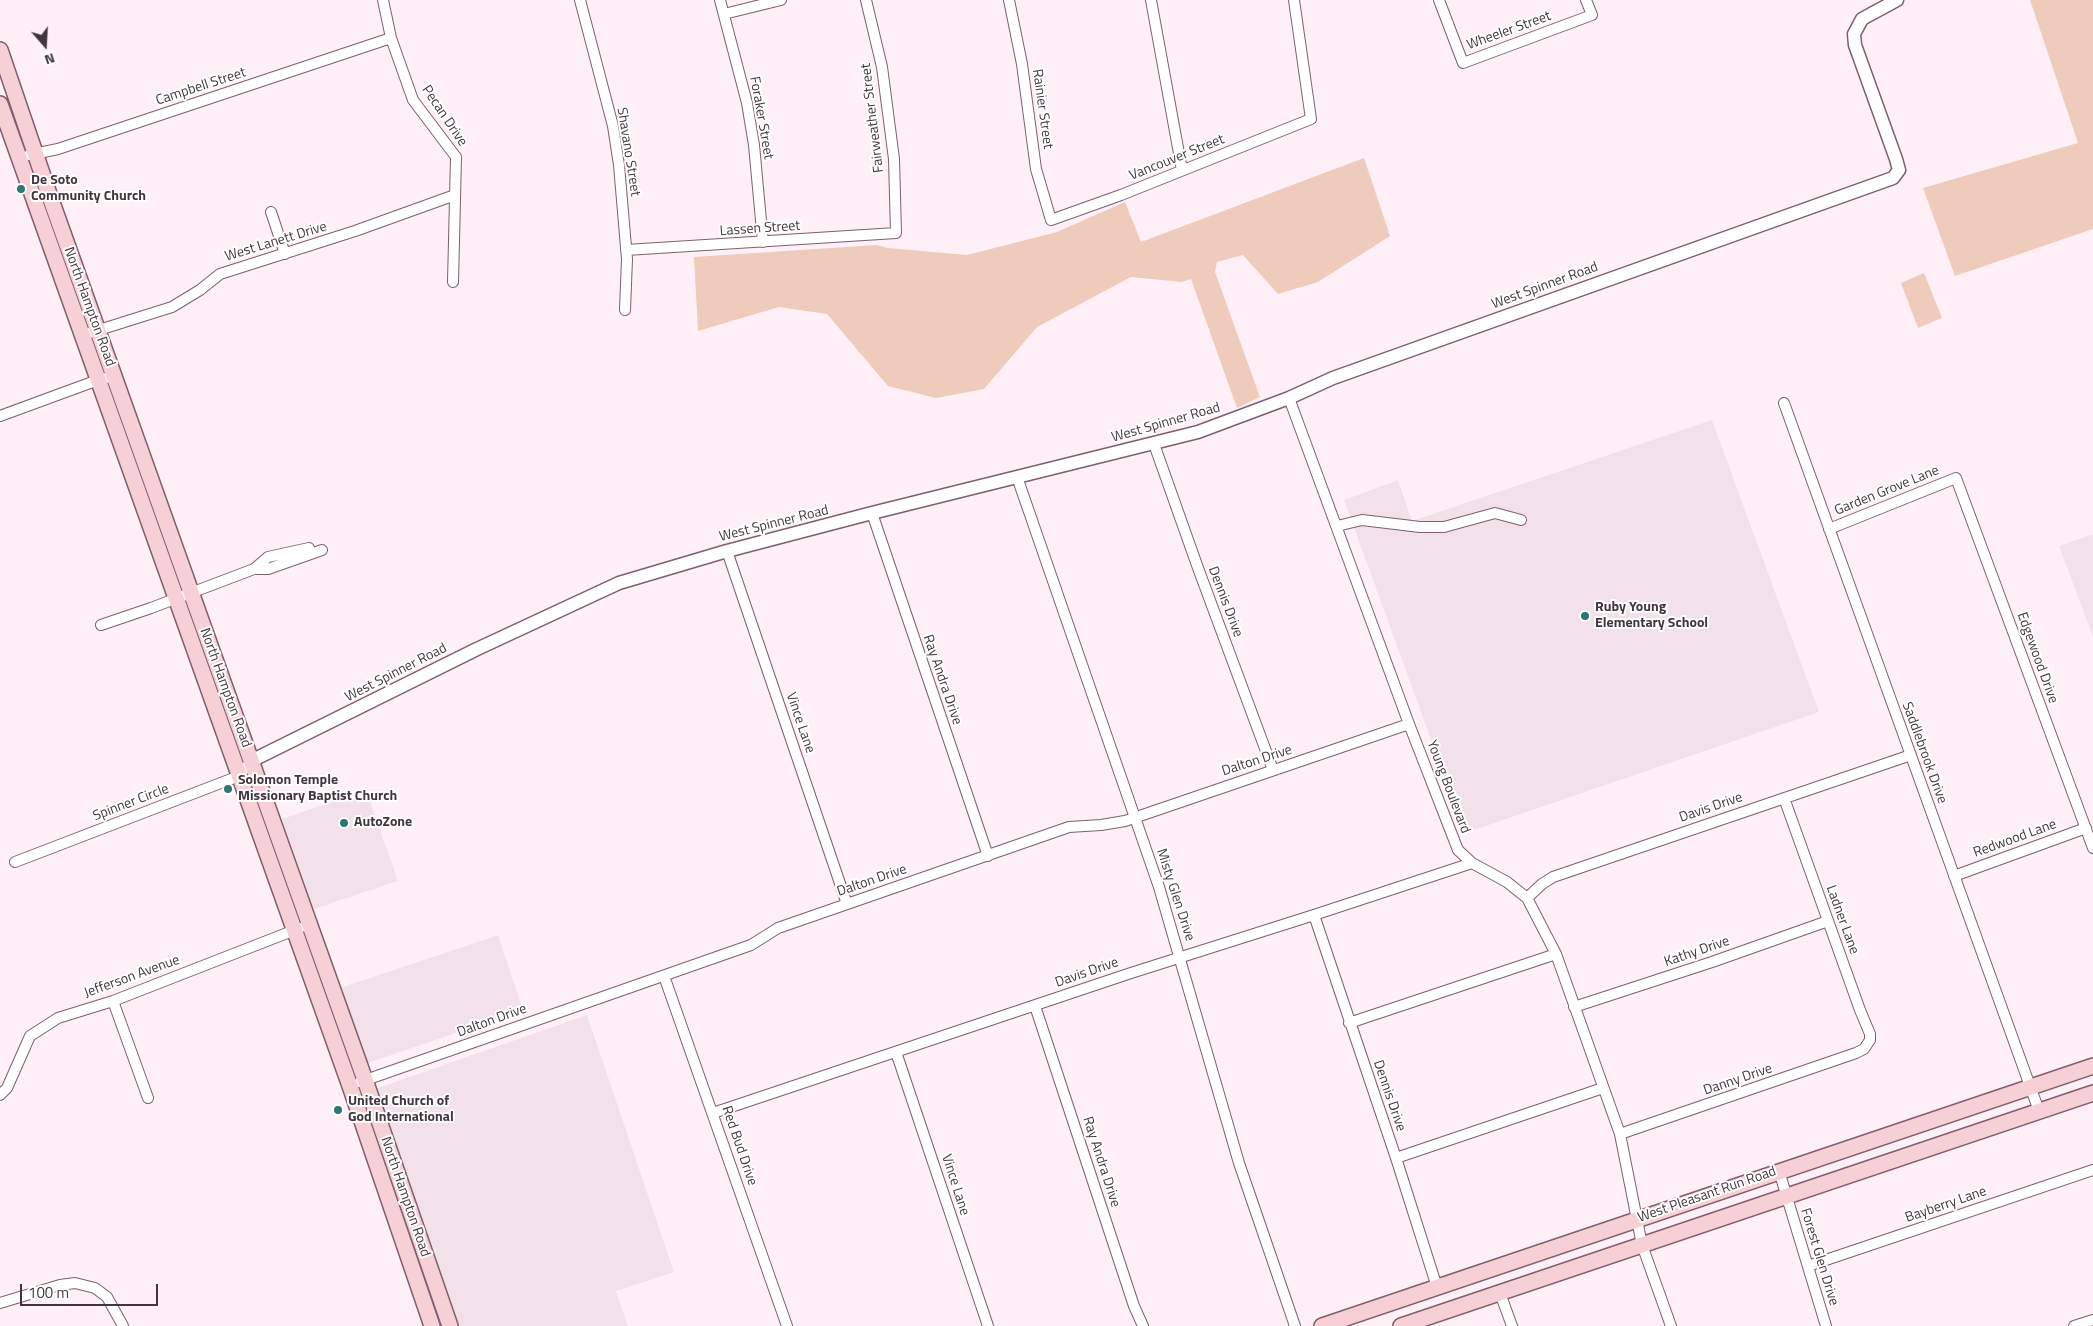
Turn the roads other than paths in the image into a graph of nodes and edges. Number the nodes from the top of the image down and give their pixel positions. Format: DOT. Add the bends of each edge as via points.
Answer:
graph roads {
  1 [pos="383,0"];
  2 [pos="580,0"];
  3 [pos="720,0"];
  4 [pos="781,0"];
  5 [pos="866,0"];
  6 [pos="1009,0"];
  7 [pos="1151,0"];
  8 [pos="1439,0"];
  9 [pos="1586,0"];
  10 [pos="1897,0"];
  11 [pos="1297,1"];
  12 [pos="724,14"];
  13 [pos="391,38"];
  14 [pos="0,50"];
  15 [pos="0,104"];
  16 [pos="35,154"];
  17 [pos="18,155"];
  18 [pos="1182,170"];
  19 [pos="454,195"];
  20 [pos="53,206"];
  21 [pos="38,211"];
  22 [pos="271,212"];
  23 [pos="1051,220"];
  24 [pos="896,233"];
  25 [pos="763,242"];
  26 [pos="626,250"];
  27 [pos="285,254"];
  28 [pos="453,282"];
  29 [pos="84,292"];
  30 [pos="69,297"];
  31 [pos="625,310"];
  32 [pos="98,331"];
  33 [pos="82,335"];
  34 [pos="114,376"];
  35 [pos="98,380"];
  36 [pos="1288,398"];
  37 [pos="1784,403"];
  38 [pos="0,416"];
  39 [pos="1154,444"];
  40 [pos="1017,477"];
  41 [pos="1956,478"];
  42 [pos="872,513"];
  43 [pos="1521,520"];
  44 [pos="1337,526"];
  45 [pos="1829,529"];
  46 [pos="321,547"];
  47 [pos="728,551"];
  48 [pos="192,594"];
  49 [pos="175,599"];
  50 [pos="201,620"];
  51 [pos="101,625"];
  52 [pos="186,626"];
  53 [pos="1409,724"];
  54 [pos="1911,755"];
  55 [pos="251,761"];
  56 [pos="1273,770"];
  57 [pos="239,776"];
  58 [pos="1784,798"];
  59 [pos="1134,817"];
  60 [pos="2086,828"];
  61 [pos="2093,848"];
  62 [pos="988,856"];
  63 [pos="15,862"];
  64 [pos="1472,862"];
  65 [pos="1954,876"];
  66 [pos="1527,898"];
  67 [pos="847,904"];
  68 [pos="1314,915"];
  69 [pos="1828,922"];
  70 [pos="309,924"];
  71 [pos="294,931"];
  72 [pos="1556,954"];
  73 [pos="1180,958"];
  74 [pos="664,976"];
  75 [pos="112,1001"];
  76 [pos="1035,1006"];
  77 [pos="1574,1007"];
  78 [pos="1349,1023"];
  79 [pos="1864,1049"];
  80 [pos="896,1052"];
  81 [pos="2093,1066"];
  82 [pos="365,1080"];
  83 [pos="350,1086"];
  84 [pos="2031,1086"];
  85 [pos="1603,1088"];
  86 [pos="2093,1093"];
  87 [pos="0,1095"];
  88 [pos="148,1098"];
  89 [pos="2039,1111"];
  90 [pos="713,1113"];
  91 [pos="1620,1134"];
  92 [pos="1396,1158"];
  93 [pos="2093,1170"];
  94 [pos="1779,1171"];
  95 [pos="1786,1196"];
  96 [pos="1637,1218"];
  97 [pos="1642,1245"];
  98 [pos="1808,1266"];
  99 [pos="1437,1287"];
  100 [pos="1500,1293"];
  101 [pos="0,1303"];
  102 [pos="2093,1320"];
  103 [pos="123,1326"];
  104 [pos="432,1326"];
  105 [pos="450,1326"];
  106 [pos="787,1326"];
  107 [pos="988,1326"];
  108 [pos="1143,1326"];
  109 [pos="1295,1326"];
  110 [pos="1323,1326"];
  111 [pos="1401,1326"];
  112 [pos="1512,1326"];
  113 [pos="1671,1326"];
  114 [pos="1826,1326"];
  115 [pos="2074,1326"];
  1 -- 13 [label="street, Pecan Drive"];
  2 -- 26 [label="street, Shavano Street" via="613,126"];
  3 -- 12 [label="street, Foraker Street"];
  4 -- 12 [label="street"];
  5 -- 24 [label="street, Fairweather Street" via="882,67 894,159"];
  6 -- 23 [label="street, Rainier Street" via="1022,64 1036,169"];
  7 -- 18 [label="street"];
  8 -- 9 [label="street, Wheeler Street" via="1463,63 1592,15"];
  10 -- 36 [label="street, West Spinner Road" via="1862,19 1854,34 1855,45 1896,159 1899,170 1894,178 1334,378"];
  11 -- 18 [label="street, Vancouver Street" via="1311,120"];
  12 -- 25 [label="street, Foraker Street" via="747,104"];
  13 -- 16 [label="street, Campbell Street"];
  13 -- 19 [label="street, Pecan Drive" via="413,100 456,158"];
  14 -- 16 [label="main road, North Hampton Road"];
  15 -- 17 [label="main road, North Hampton Road"];
  16 -- 17 [label="street, Campbell Street"];
  16 -- 20 [label="main road, North Hampton Road"];
  17 -- 21 [label="main road, North Hampton Road"];
  18 -- 23 [label="street, Vancouver Street"];
  19 -- 27 [label="street, West Lanett Drive"];
  19 -- 28 [label="street, Pecan Drive"];
  20 -- 21 [label="main road"];
  20 -- 29 [label="main road, North Hampton Road"];
  21 -- 30 [label="main road, North Hampton Road"];
  22 -- 27 [label="street"];
  24 -- 25 [label="street, Lassen Street"];
  25 -- 26 [label="street, Lassen Street"];
  26 -- 31 [label="street, Shavano Street"];
  27 -- 32 [label="street, West Lanett Drive" via="220,274 172,307"];
  29 -- 30 [label="main road"];
  29 -- 32 [label="main road, North Hampton Road"];
  30 -- 33 [label="main road, North Hampton Road"];
  32 -- 33 [label="street, West Lanett Drive"];
  32 -- 34 [label="main road, North Hampton Road"];
  33 -- 35 [label="main road, North Hampton Road"];
  34 -- 35 [label="street"];
  34 -- 48 [label="main road, North Hampton Road"];
  35 -- 38 [label="street"];
  35 -- 49 [label="main road, North Hampton Road"];
  36 -- 39 [label="street, West Spinner Road" via="1198,432"];
  36 -- 44 [label="street, Young Boulevard"];
  37 -- 45 [label="street, Saddlebrook Drive"];
  39 -- 40 [label="street, West Spinner Road"];
  39 -- 56 [label="street, Dennis Drive"];
  40 -- 42 [label="street, West Spinner Road"];
  40 -- 59 [label="street, Misty Glen Drive"];
  41 -- 45 [label="street, Garden Grove Lane"];
  41 -- 60 [label="street, Edgewood Drive"];
  42 -- 47 [label="street, West Spinner Road"];
  42 -- 62 [label="street, Ray Andra Drive"];
  43 -- 44 [label="street" via="1495,513 1444,527 1362,520"];
  44 -- 53 [label="street, Young Boulevard"];
  45 -- 54 [label="street, Saddlebrook Drive"];
  46 -- 48 [label="street" via="268,557 254,569"];
  47 -- 55 [label="street, West Spinner Road" via="618,583"];
  47 -- 67 [label="street, Vince Lane"];
  48 -- 49 [label="street"];
  48 -- 50 [label="main road, North Hampton Road"];
  49 -- 51 [label="street"];
  49 -- 52 [label="main road, North Hampton Road"];
  50 -- 52 [label="main road"];
  50 -- 55 [label="main road, North Hampton Road"];
  52 -- 57 [label="main road, North Hampton Road"];
  53 -- 56 [label="street, Dalton Drive"];
  53 -- 64 [label="street, Young Boulevard" via="1458,850"];
  54 -- 58 [label="street, Davis Drive"];
  54 -- 65 [label="street, Saddlebrook Drive"];
  55 -- 57 [label="street"];
  55 -- 70 [label="main road, North Hampton Road"];
  56 -- 59 [label="street, Dalton Drive"];
  57 -- 63 [label="street, Spinner Circle"];
  57 -- 71 [label="main road, North Hampton Road"];
  58 -- 66 [label="street, Davis Drive" via="1553,877"];
  58 -- 69 [label="street, Ladner Lane"];
  59 -- 62 [label="street, Dalton Drive" via="1101,825 1070,827"];
  59 -- 73 [label="street, Misty Glen Drive"];
  60 -- 61 [label="street, Edgewood Drive"];
  60 -- 65 [label="street, Redwood Lane"];
  62 -- 67 [label="street, Dalton Drive"];
  64 -- 66 [label="street, Young Boulevard"];
  64 -- 68 [label="street, Davis Drive"];
  65 -- 84 [label="street, Saddlebrook Drive"];
  66 -- 72 [label="street, Young Boulevard"];
  67 -- 74 [label="street, Dalton Drive" via="778,928 751,944"];
  68 -- 73 [label="street, Davis Drive"];
  68 -- 78 [label="street, Dennis Drive"];
  69 -- 77 [label="street, Kathy Drive"];
  69 -- 79 [label="street, Ladner Lane" via="1870,1034"];
  70 -- 71 [label="street, Jefferson Avenue"];
  70 -- 82 [label="main road, North Hampton Road"];
  71 -- 75 [label="street, Jefferson Avenue"];
  71 -- 83 [label="main road, North Hampton Road"];
  72 -- 77 [label="street, Young Boulevard"];
  72 -- 78 [label="street"];
  73 -- 76 [label="street, Davis Drive"];
  73 -- 109 [label="street, Misty Glen Drive" via="1239,1163"];
  74 -- 82 [label="street, Dalton Drive"];
  74 -- 90 [label="street, Red Bud Drive"];
  75 -- 87 [label="street, Jefferson Avenue" via="58,1018 30,1036 7,1088"];
  75 -- 88 [label="street"];
  76 -- 80 [label="street, Davis Drive"];
  76 -- 108 [label="street, Ray Andra Drive"];
  77 -- 85 [label="street, Young Boulevard"];
  78 -- 92 [label="street, Dennis Drive"];
  79 -- 91 [label="street, Danny Drive"];
  80 -- 90 [label="street, Davis Drive"];
  80 -- 107 [label="street, Vince Lane"];
  81 -- 84 [label="main road, West Pleasant Run Road"];
  82 -- 83 [label="street, Dalton Drive"];
  82 -- 105 [label="main road, North Hampton Road"];
  83 -- 104 [label="main road, North Hampton Road"];
  84 -- 89 [label="street, Saddlebrook Drive"];
  84 -- 94 [label="main road, West Pleasant Run Road"];
  85 -- 91 [label="street, Young Boulevard"];
  85 -- 92 [label="street"];
  86 -- 89 [label="main road, West Pleasant Run Road"];
  89 -- 95 [label="main road, West Pleasant Run Road"];
  90 -- 106 [label="street, Red Bud Drive"];
  91 -- 96 [label="street, Young Boulevard"];
  92 -- 99 [label="street, Dennis Drive"];
  93 -- 98 [label="street, Bayberry Lane"];
  94 -- 95 [label="street, Forest Glen Drive"];
  94 -- 96 [label="main road, West Pleasant Run Road"];
  95 -- 97 [label="main road, West Pleasant Run Road"];
  95 -- 98 [label="street, Forest Glen Drive"];
  96 -- 97 [label="street, Young Boulevard"];
  96 -- 99 [label="main road, West Pleasant Run Road"];
  97 -- 100 [label="main road, West Pleasant Run Road"];
  97 -- 113 [label="street, Young Boulevard"];
  98 -- 114 [label="street, Forest Glen Drive"];
  99 -- 110 [label="main road, West Pleasant Run Road"];
  100 -- 111 [label="main road, West Pleasant Run Road"];
  100 -- 112 [label="street"];
  101 -- 103 [label="street" via="75,1283 95,1288 107,1297"];
  102 -- 115 [label="street"];
}
